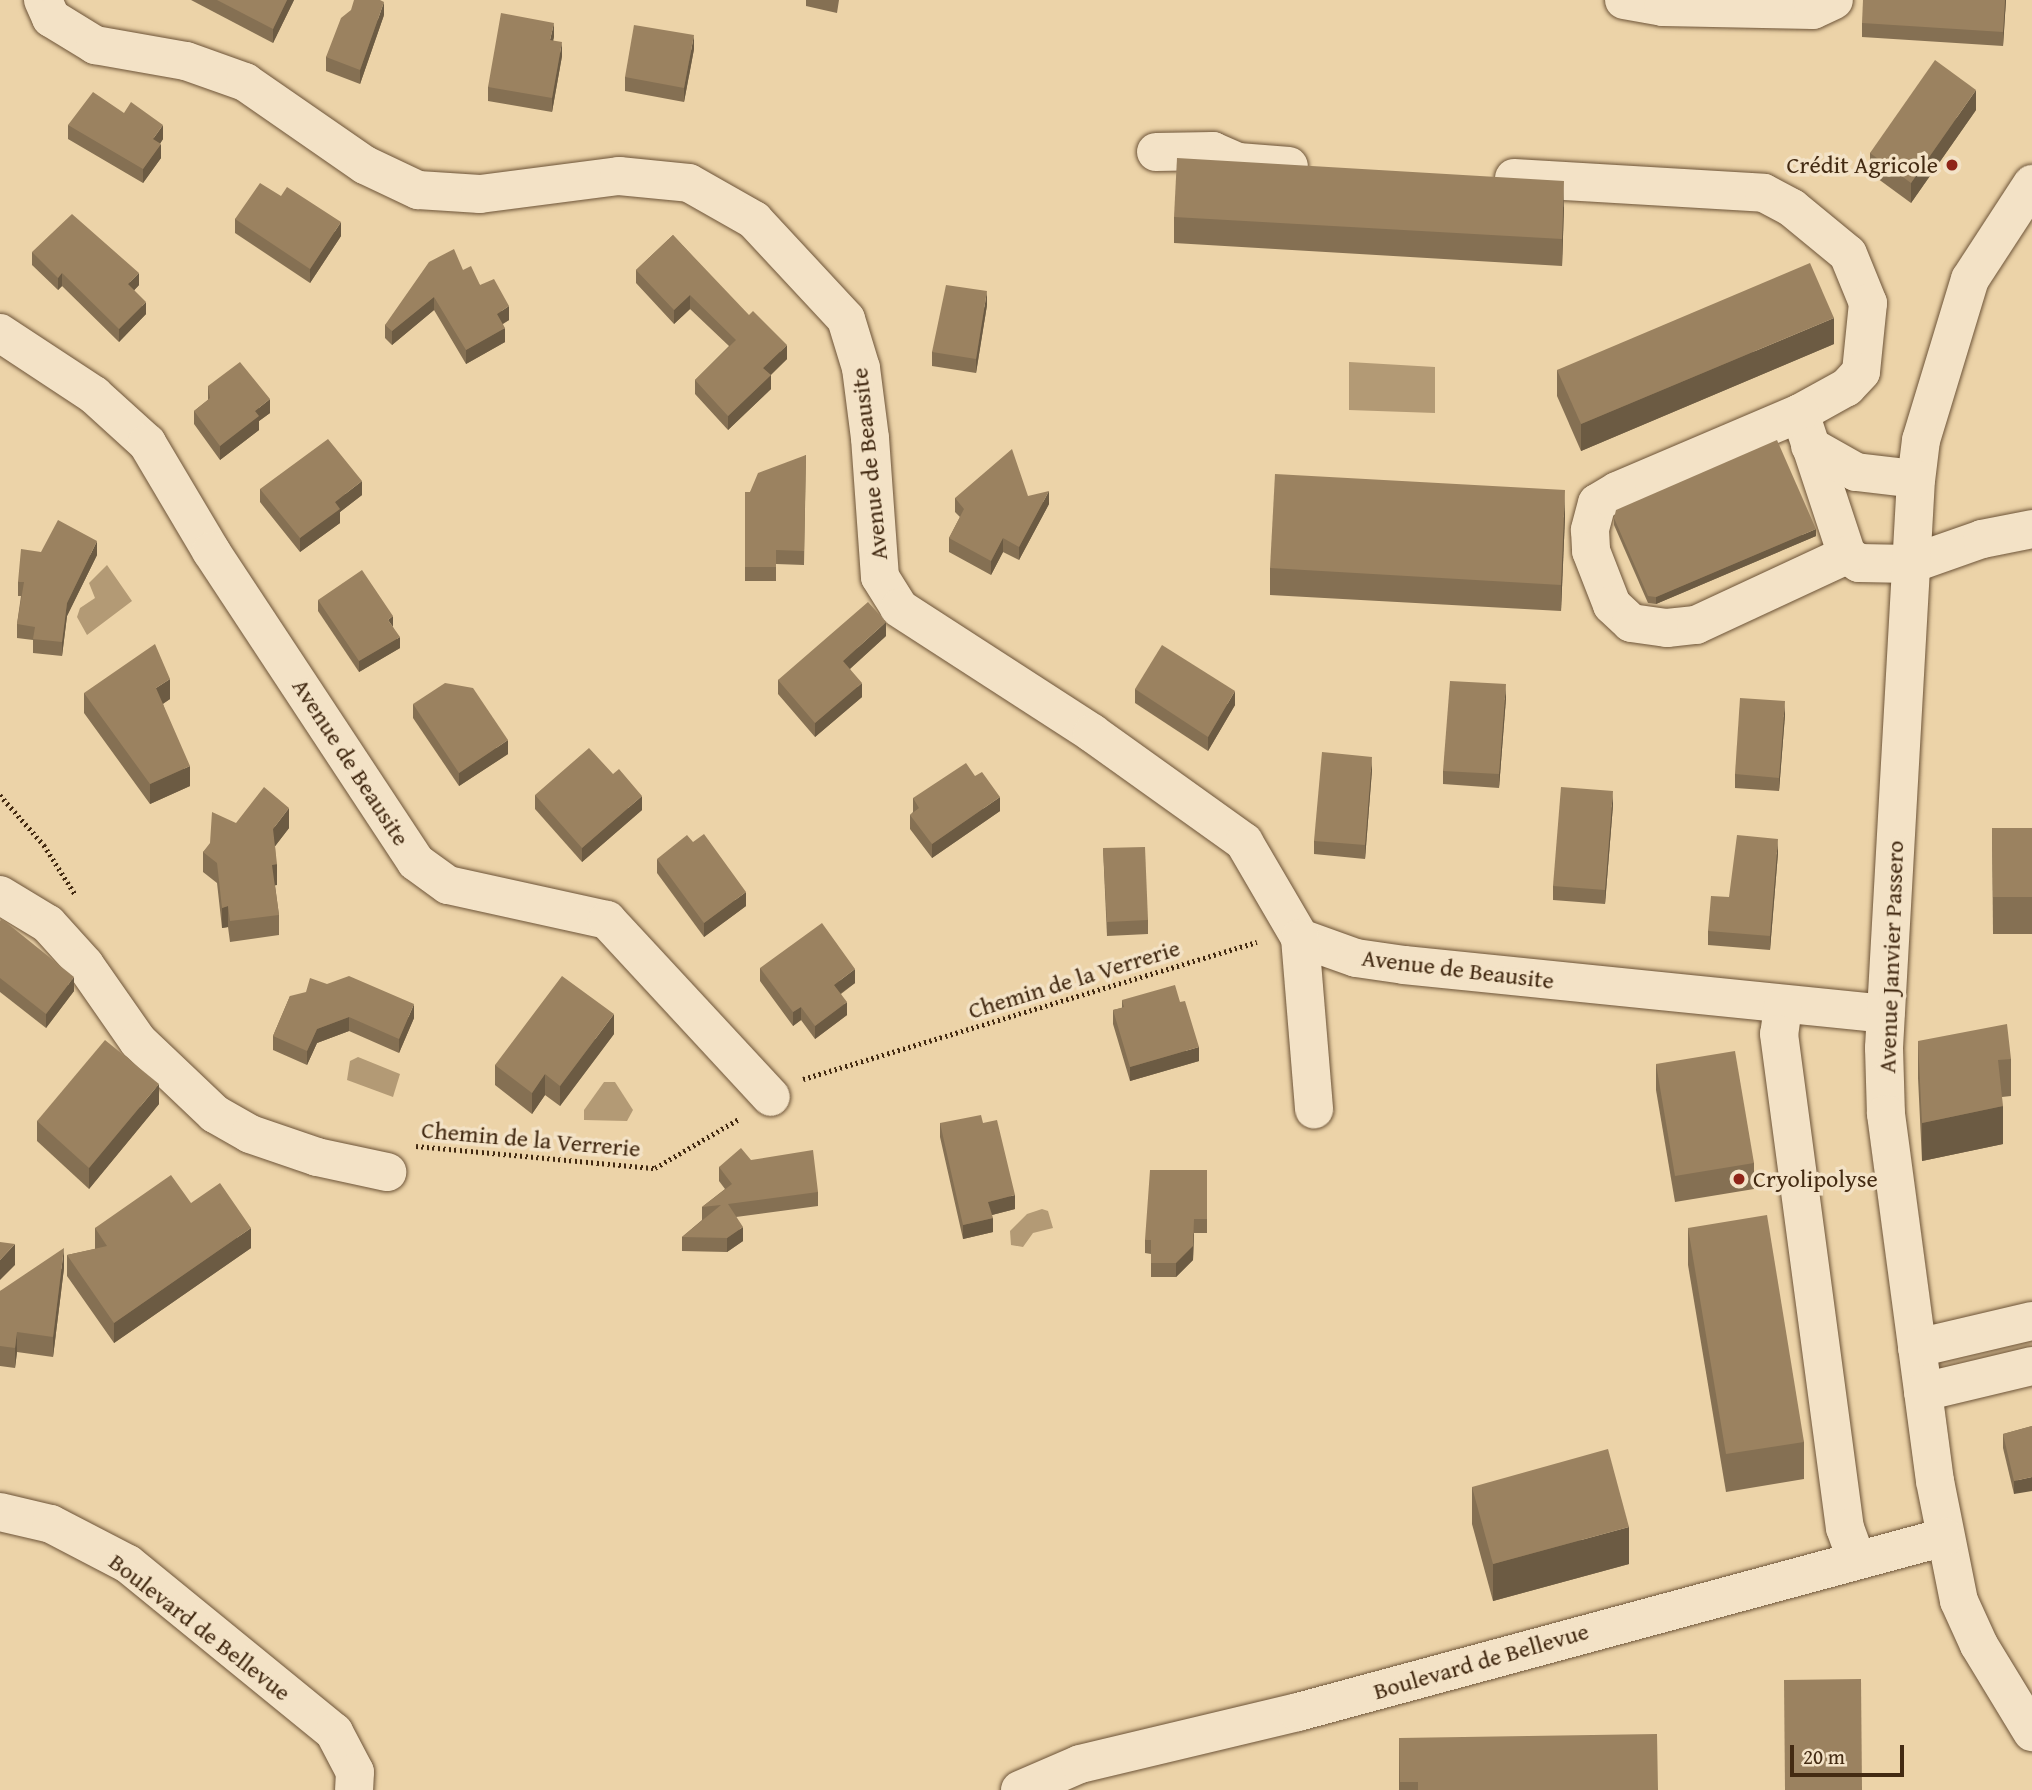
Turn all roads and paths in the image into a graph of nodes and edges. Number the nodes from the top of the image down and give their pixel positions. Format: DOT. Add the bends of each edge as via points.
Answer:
graph roads {
  1 [pos="43,0"];
  2 [pos="1624,0"];
  3 [pos="1834,0"];
  4 [pos="1156,152"];
  5 [pos="1322,168"];
  6 [pos="1474,176"];
  7 [pos="2032,184"];
  8 [pos="0,333"];
  9 [pos="1805,429"];
  10 [pos="1916,479"];
  11 [pos="2032,529"];
  12 [pos="1847,555"];
  13 [pos="1911,564"];
  14 [pos="0,795"];
  15 [pos="0,895"];
  16 [pos="79,900"];
  17 [pos="1300,938"];
  18 [pos="1783,1007"];
  19 [pos="1886,1014"];
  20 [pos="771,1097"];
  21 [pos="1314,1109"];
  22 [pos="396,1158"];
  23 [pos="2032,1321"];
  24 [pos="1917,1348"];
  25 [pos="2032,1366"];
  26 [pos="1923,1392"];
  27 [pos="0,1512"];
  28 [pos="1945,1537"];
  29 [pos="1857,1558"];
  30 [pos="2032,1732"];
  31 [pos="354,1790"];
  32 [pos="1020,1790"];
  1 -- 17 [label="street, Avenue de Beausite" via="51,18 95,45 187,61 245,82 365,165 418,190 480,194 619,176 689,183 754,220 846,319 861,368 880,577 899,608 1091,733 1244,842"];
  2 -- 3 [label="street" via="1663,7 1813,10"];
  4 -- 5 [label="street" via="1213,151 1238,162"];
  6 -- 9 [label="street" via="1764,193 1792,208 1848,254 1868,303 1861,372"];
  7 -- 10 [label="street, Avenue Janvier Passero" via="1970,279 1922,440"];
  8 -- 20 [label="street, Avenue de Beausite" via="94,395 147,443 211,551 416,863 448,885 607,920"];
  9 -- 10 [label="street" via="1857,472"];
  9 -- 12 [label="street"];
  9 -- 12 [label="street" via="1617,491 1597,503 1590,530 1591,551 1612,605 1631,623 1667,628 1696,625"];
  10 -- 13 [label="street, Avenue Janvier Passero"];
  11 -- 13 [label="street" via="1982,539"];
  12 -- 13 [label="street" via="1859,563"];
  13 -- 19 [label="street, Avenue Janvier Passero"];
  14 -- 16 [label="path" via="44,845"];
  15 -- 22 [label="street" via="48,924 85,965 138,1041 215,1114 250,1134 317,1157"];
  17 -- 18 [label="street, Avenue de Beausite" via="1356,958 1404,965"];
  17 -- 20 [label="path, Chemin de la Verrerie" via="1254,942 797,1081"];
  17 -- 21 [label="street"];
  18 -- 19 [label="street, Avenue de Beausite"];
  18 -- 29 [label="street" via="1779,1034 1843,1514"];
  19 -- 24 [label="street, Avenue Janvier Passero" via="1886,1114"];
  20 -- 22 [label="path, Chemin de la Verrerie" via="703,1144 655,1168"];
  23 -- 24 [label="street"];
  24 -- 26 [label="street, Avenue Janvier Passero"];
  25 -- 26 [label="street"];
  26 -- 28 [label="street, Avenue Janvier Passero"];
  27 -- 31 [label="street, Boulevard de Bellevue" via="51,1524 128,1564 334,1732 355,1772"];
  28 -- 29 [label="street, Boulevard de Bellevue"];
  28 -- 30 [label="street, Avenue Janvier Passero" via="1959,1601 1979,1645"];
  29 -- 32 [label="street, Boulevard de Bellevue" via="1298,1712 1080,1764"];
}
